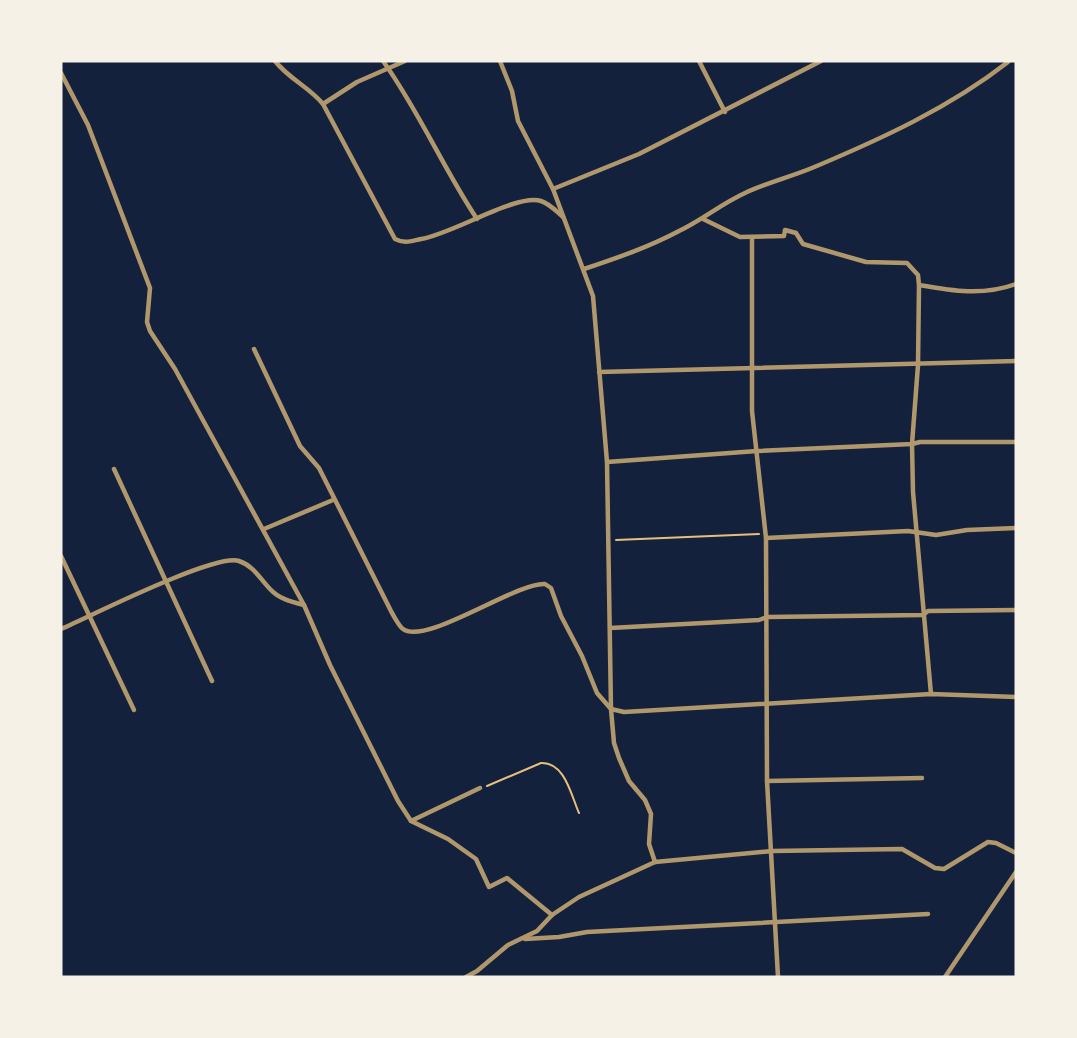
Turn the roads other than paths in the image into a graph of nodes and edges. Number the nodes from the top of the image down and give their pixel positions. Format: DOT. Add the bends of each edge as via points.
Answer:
graph roads {
  1 [pos="275,61"];
  2 [pos="383,61"];
  3 [pos="405,61"];
  4 [pos="500,61"];
  5 [pos="698,61"];
  6 [pos="821,61"];
  7 [pos="1008,62"];
  8 [pos="389,69"];
  9 [pos="61,73"];
  10 [pos="323,104"];
  11 [pos="725,112"];
  12 [pos="553,189"];
  13 [pos="478,219"];
  14 [pos="702,219"];
  15 [pos="566,220"];
  16 [pos="752,237"];
  17 [pos="584,269"];
  18 [pos="1016,284"];
  19 [pos="919,285"];
  20 [pos="254,349"];
  21 [pos="1016,361"];
  22 [pos="918,365"];
  23 [pos="753,369"];
  24 [pos="599,372"];
  25 [pos="1016,442"];
  26 [pos="912,444"];
  27 [pos="757,451"];
  28 [pos="607,462"];
  29 [pos="114,469"];
  30 [pos="333,500"];
  31 [pos="1016,528"];
  32 [pos="264,529"];
  33 [pos="917,532"];
  34 [pos="766,536"];
  35 [pos="61,556"];
  36 [pos="166,583"];
  37 [pos="304,605"];
  38 [pos="1016,610"];
  39 [pos="923,615"];
  40 [pos="90,616"];
  41 [pos="767,617"];
  42 [pos="610,628"];
  43 [pos="61,629"];
  44 [pos="212,682"];
  45 [pos="931,694"];
  46 [pos="1016,697"];
  47 [pos="766,703"];
  48 [pos="611,708"];
  49 [pos="134,710"];
  50 [pos="922,778"];
  51 [pos="767,781"];
  52 [pos="480,788"];
  53 [pos="411,820"];
  54 [pos="772,851"];
  55 [pos="1016,852"];
  56 [pos="655,862"];
  57 [pos="1016,872"];
  58 [pos="928,914"];
  59 [pos="552,915"];
  60 [pos="777,922"];
  61 [pos="524,939"];
  62 [pos="466,977"];
  63 [pos="778,977"];
  64 [pos="945,977"];
  1 -- 10 [label="street" via="283,71 314,92"];
  2 -- 8 [label="street"];
  3 -- 8 [label="street"];
  4 -- 12 [label="street" via="512,91 518,120"];
  5 -- 11 [label="street"];
  6 -- 11 [label="street"];
  7 -- 14 [label="street" via="929,114 865,145 746,192 720,205"];
  8 -- 10 [label="street" via="357,82"];
  8 -- 13 [label="street" via="436,147 452,181"];
  9 -- 32 [label="street" via="88,125 150,288 147,322 150,331 175,369"];
  10 -- 13 [label="street" via="395,239 410,242 429,238"];
  11 -- 12 [label="street" via="639,154"];
  12 -- 15 [label="street"];
  13 -- 15 [label="street" via="530,199 548,204"];
  14 -- 16 [label="street" via="740,236"];
  14 -- 17 [label="street" via="639,250"];
  15 -- 17 [label="street"];
  16 -- 19 [label="street" via="784,236 785,230 796,233 803,244 866,262 907,263 918,275"];
  16 -- 23 [label="street"];
  17 -- 24 [label="street" via="593,296"];
  18 -- 19 [label="street" via="987,292"];
  19 -- 22 [label="street"];
  20 -- 30 [label="street" via="300,446 319,468"];
  21 -- 22 [label="street"];
  22 -- 23 [label="street"];
  22 -- 26 [label="street"];
  23 -- 24 [label="street"];
  23 -- 27 [label="street" via="752,411"];
  24 -- 28 [label="street"];
  25 -- 26 [label="street" via="958,440"];
  26 -- 27 [label="street"];
  26 -- 33 [label="street"];
  27 -- 28 [label="street"];
  27 -- 34 [label="street"];
  28 -- 42 [label="street"];
  29 -- 36 [label="street"];
  30 -- 32 [label="street"];
  30 -- 48 [label="street" via="402,629 421,631 490,606 531,586 545,584 552,588 561,616 597,693"];
  31 -- 33 [label="street" via="936,535"];
  32 -- 37 [label="street"];
  33 -- 34 [label="street"];
  33 -- 39 [label="street"];
  34 -- 41 [label="street"];
  35 -- 40 [label="street"];
  36 -- 37 [label="street" via="203,567 237,560 250,566 281,597"];
  36 -- 40 [label="street"];
  36 -- 44 [label="street"];
  37 -- 53 [label="street" via="347,699 398,801"];
  38 -- 39 [label="street" via="928,611"];
  39 -- 41 [label="street"];
  39 -- 45 [label="street"];
  40 -- 43 [label="street"];
  40 -- 49 [label="street"];
  41 -- 42 [label="street"];
  41 -- 47 [label="street"];
  42 -- 48 [label="street"];
  45 -- 46 [label="street"];
  45 -- 47 [label="street"];
  47 -- 48 [label="street" via="624,712"];
  47 -- 51 [label="street"];
  48 -- 56 [label="street" via="614,743 619,758 629,781 652,814 649,844"];
  50 -- 51 [label="street"];
  51 -- 54 [label="street"];
  52 -- 53 [label="street"];
  53 -- 59 [label="street" via="448,839 476,859 489,887 507,878"];
  54 -- 55 [label="street" via="902,849 935,868 944,869 988,842"];
  54 -- 56 [label="street"];
  54 -- 60 [label="street"];
  56 -- 59 [label="street" via="579,897"];
  57 -- 64 [label="street"];
  58 -- 60 [label="street"];
  59 -- 61 [label="street" via="544,926"];
  60 -- 61 [label="street" via="587,932"];
  60 -- 63 [label="street"];
  61 -- 62 [label="street" via="508,946"];
}
